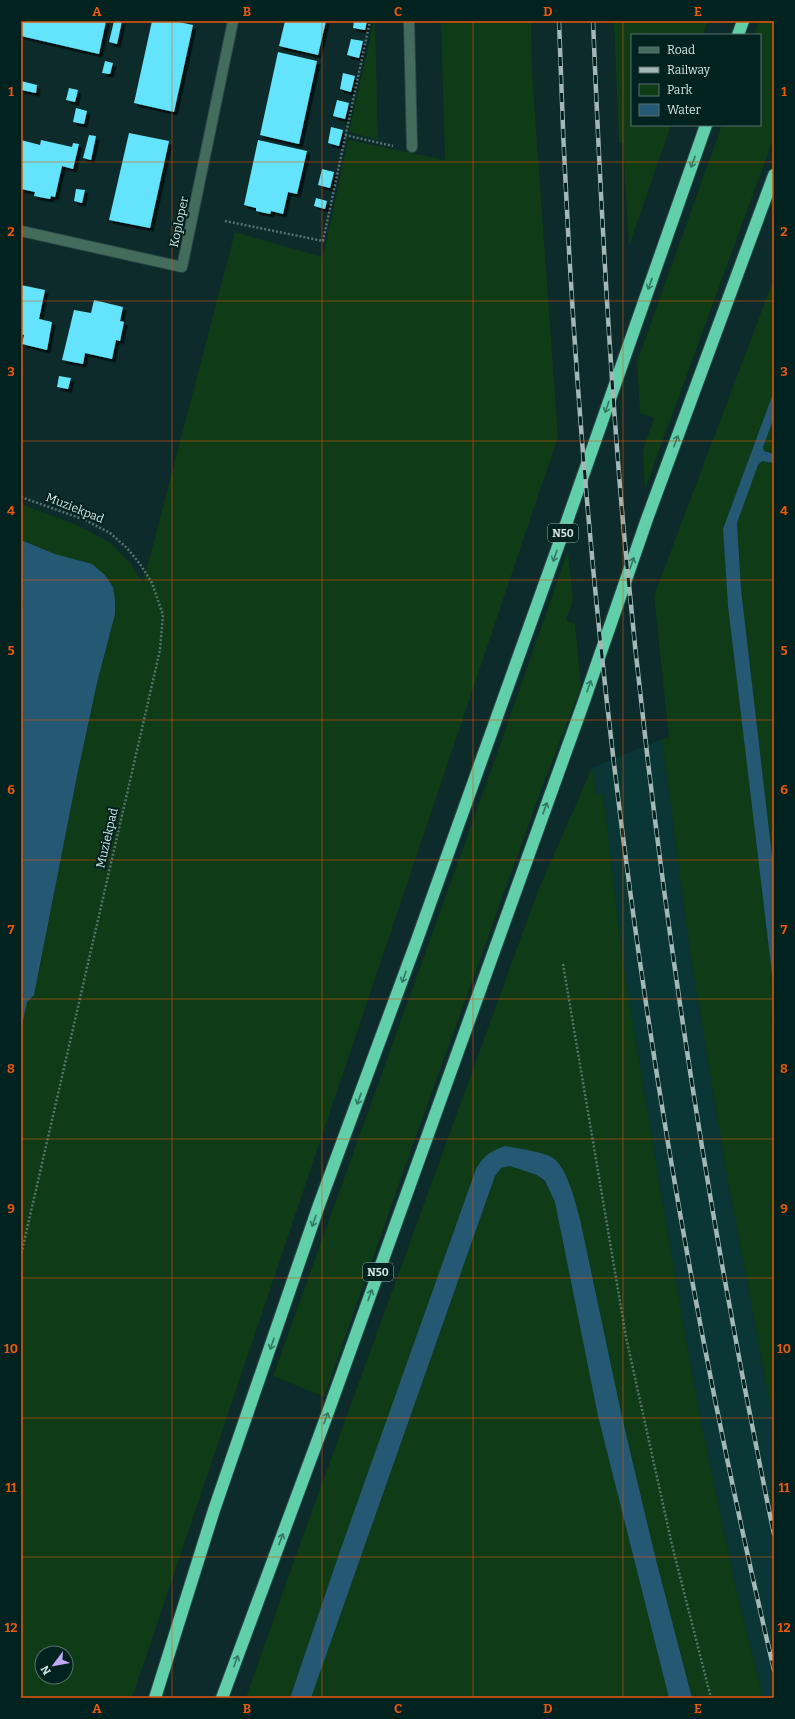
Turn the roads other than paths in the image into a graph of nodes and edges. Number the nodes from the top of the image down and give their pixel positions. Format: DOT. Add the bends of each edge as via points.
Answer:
graph roads {
  1 [pos="233,21"];
  2 [pos="408,21"];
  3 [pos="743,21"];
  4 [pos="738,34"];
  5 [pos="706,126"];
  6 [pos="412,147"];
  7 [pos="774,175"];
  8 [pos="21,231"];
  9 [pos="155,1698"];
  10 [pos="222,1698"];
  1 -- 8 [label="street, Koploper" via="182,267"];
  2 -- 6 [label="street"];
  3 -- 4 [label="highway"];
  5 -- 9 [label="highway, N50, one-way" via="565,527 320,1205 214,1510"];
  10 -- 7 [label="highway, N50, one-way" via="583,704 647,519"];
}
